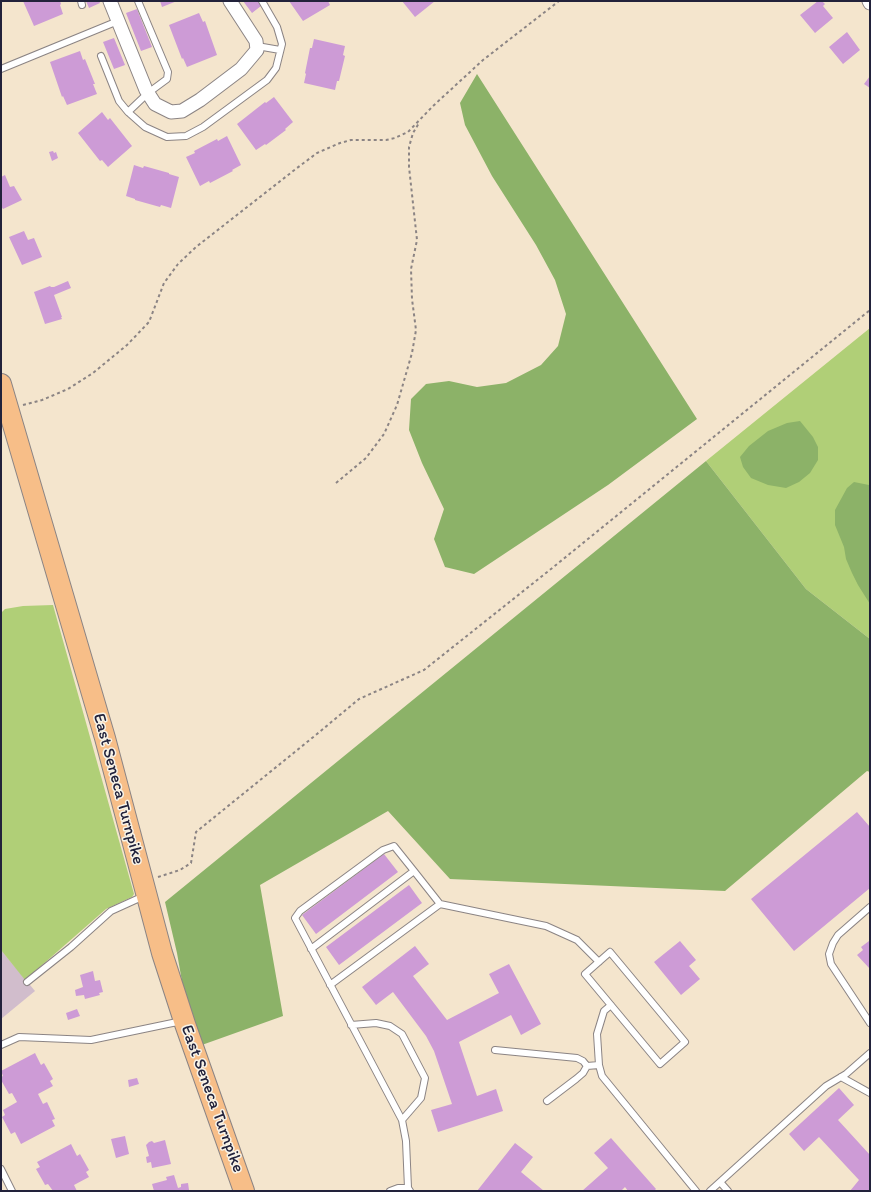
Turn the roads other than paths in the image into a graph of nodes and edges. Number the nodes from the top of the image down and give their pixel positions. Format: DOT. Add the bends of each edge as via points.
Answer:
graph roads {
  1 [pos="110,1"];
  2 [pos="138,1"];
  3 [pos="230,1"];
  4 [pos="262,1"];
  5 [pos="118,20"];
  6 [pos="256,46"];
  7 [pos="280,50"];
  8 [pos="102,56"];
  9 [pos="1,69"];
  10 [pos="148,93"];
  11 [pos="128,112"];
  12 [pos="1,384"];
  13 [pos="414,871"];
  14 [pos="145,888"];
  15 [pos="440,904"];
  16 [pos="870,907"];
  17 [pos="311,949"];
  18 [pos="599,962"];
  19 [pos="27,982"];
  20 [pos="330,985"];
  21 [pos="611,1005"];
  22 [pos="184,1021"];
  23 [pos="870,1023"];
  24 [pos="351,1025"];
  25 [pos="1,1045"];
  26 [pos="496,1050"];
  27 [pos="870,1054"];
  28 [pos="599,1064"];
  29 [pos="587,1066"];
  30 [pos="841,1076"];
  31 [pos="870,1093"];
  32 [pos="547,1101"];
  33 [pos="402,1120"];
  34 [pos="1,1169"];
  35 [pos="720,1182"];
  36 [pos="409,1189"];
  37 [pos="12,1191"];
  38 [pos="244,1191"];
  39 [pos="390,1191"];
  40 [pos="696,1191"];
  41 [pos="710,1191"];
  42 [pos="728,1191"];
  1 -- 5 [label="street"];
  2 -- 10 [label="lane" via="168,72 167,79"];
  3 -- 6 [label="street" via="256,41"];
  4 -- 7 [label="lane" via="277,27 282,44"];
  5 -- 9 [label="lane"];
  5 -- 10 [label="street"];
  6 -- 7 [label="lane"];
  6 -- 10 [label="street" via="257,50 242,69 182,111 171,112 155,104"];
  7 -- 11 [label="lane" via="276,68 267,80 203,127 186,136 167,137 145,127"];
  8 -- 11 [label="lane" via="119,101"];
  10 -- 11 [label="lane"];
  12 -- 14 [label="main road, East Seneca Turnpike" via="105,738"];
  13 -- 15 [label="lane"];
  13 -- 17 [label="lane"];
  13 -- 17 [label="lane" via="394,846 382,850 300,911 295,918"];
  14 -- 19 [label="lane" via="111,911"];
  14 -- 22 [label="main road, East Seneca Turnpike"];
  15 -- 18 [label="lane" via="546,926 577,940"];
  15 -- 20 [label="lane"];
  16 -- 23 [label="lane" via="838,935 829,954 831,964"];
  17 -- 20 [label="lane"];
  18 -- 21 [label="lane" via="585,974"];
  18 -- 21 [label="lane" via="610,952 685,1042 660,1064"];
  20 -- 24 [label="lane"];
  21 -- 28 [label="lane" via="604,1011 597,1034"];
  22 -- 25 [label="lane" via="91,1040 19,1036"];
  22 -- 38 [label="main road, East Seneca Turnpike"];
  24 -- 33 [label="lane"];
  24 -- 33 [label="lane" via="376,1023 390,1026 402,1034 425,1078 421,1098"];
  26 -- 29 [label="lane" via="577,1058"];
  27 -- 30 [label="lane"];
  28 -- 29 [label="lane"];
  28 -- 40 [label="lane" via="602,1076"];
  29 -- 32 [label="lane" via="576,1079"];
  30 -- 31 [label="lane"];
  30 -- 35 [label="lane" via="826,1086"];
  33 -- 36 [label="lane"];
  34 -- 37 [label="lane"];
  35 -- 41 [label="lane"];
  35 -- 42 [label="lane"];
  36 -- 39 [label="lane" via="398,1188"];
}
